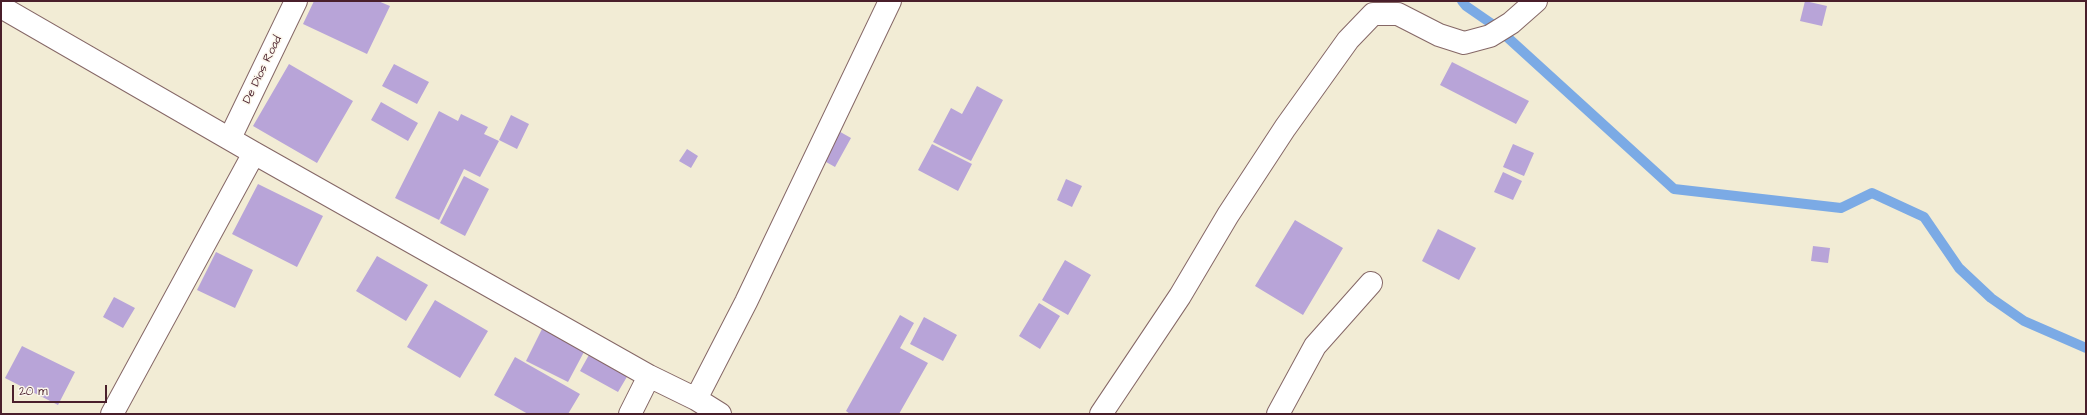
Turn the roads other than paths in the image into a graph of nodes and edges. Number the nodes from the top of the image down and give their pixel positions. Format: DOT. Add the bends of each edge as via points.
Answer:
graph roads {
  1 [pos="296,1"];
  2 [pos="890,1"];
  3 [pos="1536,1"];
  4 [pos="1,7"];
  5 [pos="230,138"];
  6 [pos="254,153"];
  7 [pos="1371,283"];
  8 [pos="649,376"];
  9 [pos="696,399"];
  10 [pos="112,414"];
  11 [pos="630,414"];
  12 [pos="720,414"];
  13 [pos="1101,414"];
  14 [pos="1278,414"];
  1 -- 5 [label="street, De Dios Road"];
  2 -- 9 [label="street" via="746,302"];
  3 -- 13 [label="street" via="1511,23 1490,36 1464,43 1439,35 1398,14 1373,14 1348,40 1285,128 1228,215 1180,296"];
  4 -- 5 [label="street"];
  5 -- 6 [label="street"];
  6 -- 8 [label="street"];
  6 -- 10 [label="street"];
  7 -- 14 [label="street" via="1315,346"];
  8 -- 9 [label="street"];
  8 -- 11 [label="street"];
  9 -- 12 [label="street"];
}
